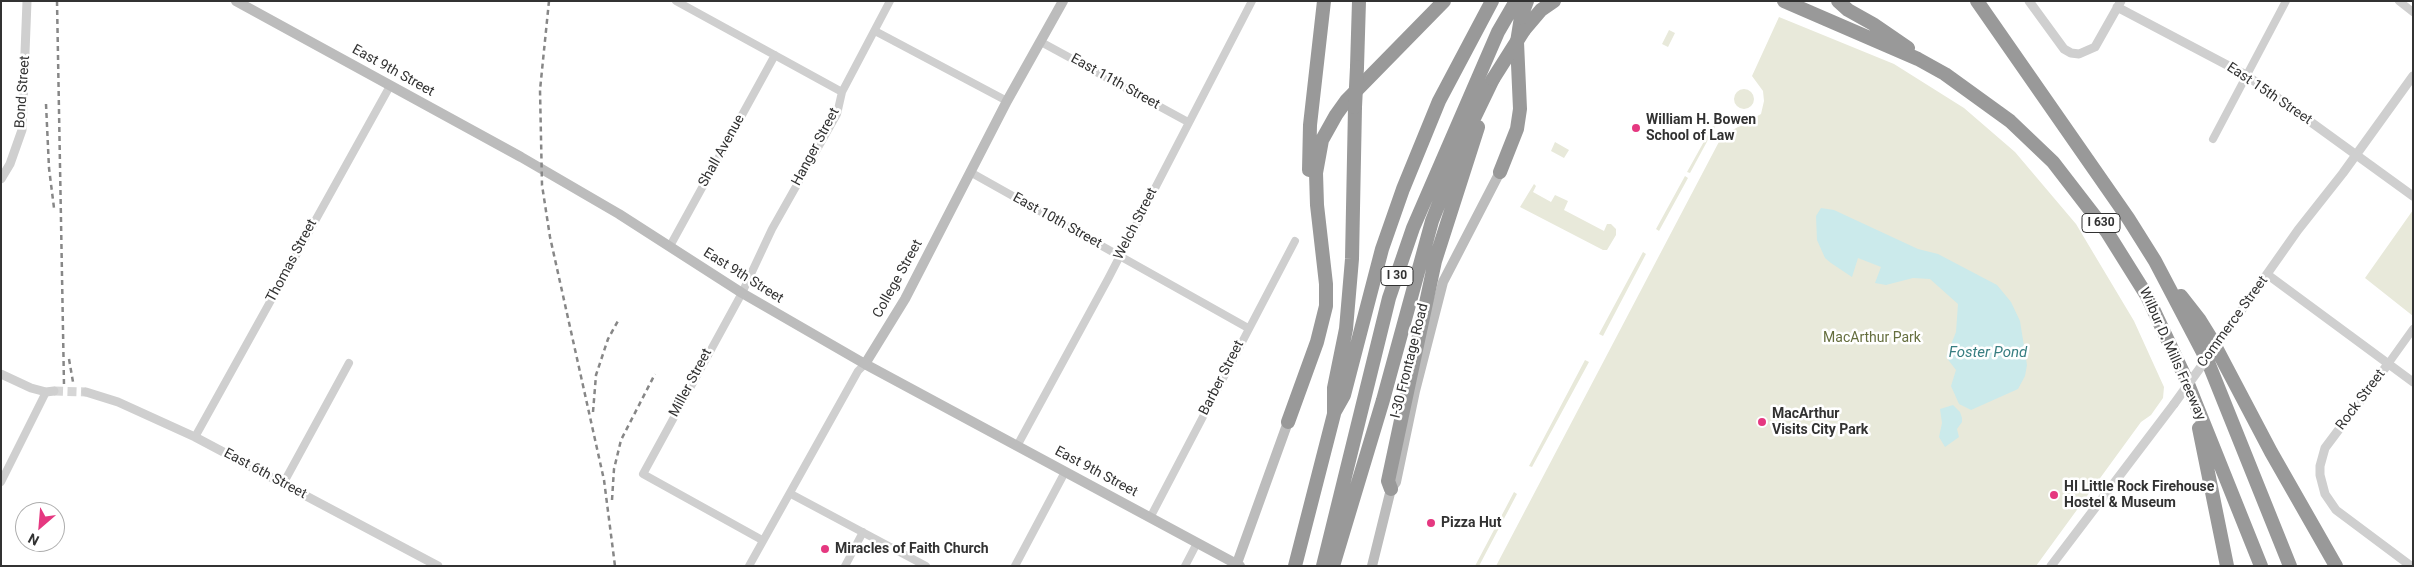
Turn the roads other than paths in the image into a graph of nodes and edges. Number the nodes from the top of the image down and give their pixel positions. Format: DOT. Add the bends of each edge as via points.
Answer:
graph roads {
  1 [pos="27,1"];
  2 [pos="236,1"];
  3 [pos="676,1"];
  4 [pos="890,1"];
  5 [pos="1063,1"];
  6 [pos="1252,1"];
  7 [pos="1324,1"];
  8 [pos="1359,1"];
  9 [pos="1444,1"];
  10 [pos="1492,1"];
  11 [pos="1516,1"];
  12 [pos="1527,1"];
  13 [pos="1554,1"];
  14 [pos="1778,1"];
  15 [pos="1838,1"];
  16 [pos="1969,1"];
  17 [pos="1977,1"];
  18 [pos="2029,1"];
  19 [pos="2286,1"];
  20 [pos="2398,1"];
  21 [pos="1790,4"];
  22 [pos="2119,4"];
  23 [pos="2413,12"];
  24 [pos="1988,20"];
  25 [pos="875,31"];
  26 [pos="1041,42"];
  27 [pos="775,55"];
  28 [pos="1945,74"];
  29 [pos="2246,76"];
  30 [pos="2413,76"];
  31 [pos="1493,79"];
  32 [pos="390,86"];
  33 [pos="842,92"];
  34 [pos="1007,101"];
  35 [pos="1188,122"];
  36 [pos="2213,138"];
  37 [pos="2356,155"];
  38 [pos="970,172"];
  39 [pos="1500,172"];
  40 [pos="1,179"];
  41 [pos="2413,196"];
  42 [pos="1295,241"];
  43 [pos="670,246"];
  44 [pos="1322,249"];
  45 [pos="1120,256"];
  46 [pos="2155,261"];
  47 [pos="2268,275"];
  48 [pos="742,293"];
  49 [pos="1248,328"];
  50 [pos="2413,330"];
  51 [pos="349,363"];
  52 [pos="865,364"];
  53 [pos="2388,364"];
  54 [pos="1,374"];
  55 [pos="2413,382"];
  56 [pos="50,392"];
  57 [pos="86,392"];
  58 [pos="2192,395"];
  59 [pos="1334,414"];
  60 [pos="1288,422"];
  61 [pos="195,437"];
  62 [pos="1017,446"];
  63 [pos="1065,472"];
  64 [pos="1,482"];
  65 [pos="283,484"];
  66 [pos="1391,489"];
  67 [pos="791,494"];
  68 [pos="1150,516"];
  69 [pos="863,532"];
  70 [pos="762,540"];
  71 [pos="1198,543"];
  72 [pos="1238,565"];
  73 [pos="438,566"];
  74 [pos="749,566"];
  75 [pos="845,566"];
  76 [pos="926,566"];
  77 [pos="1015,566"];
  78 [pos="1185,566"];
  79 [pos="1295,566"];
  80 [pos="1323,566"];
  81 [pos="1333,566"];
  82 [pos="1372,566"];
  83 [pos="2051,566"];
  84 [pos="2227,566"];
  85 [pos="2261,566"];
  86 [pos="2290,566"];
  87 [pos="2336,566"];
  88 [pos="2411,566"];
  1 -- 40 [label="street, Bond Street" via="22,130"];
  2 -- 32 [label="main road, East 9th Street"];
  3 -- 27 [label="street"];
  4 -- 25 [label="street, Hanger Street"];
  5 -- 26 [label="main road, College Street"];
  6 -- 35 [label="street, Welch Street"];
  7 -- 44 [label="highway" via="1309,150 1312,202"];
  8 -- 59 [label="highway, bridge" via="1351,268 1346,329 1334,388"];
  9 -- 44 [label="highway" via="1346,101 1328,127 1316,173"];
  10 -- 59 [label="highway, I 30" via="1439,101 1403,189 1382,249 1344,395"];
  11 -- 80 [label="highway, I 30" via="1498,32 1413,228 1389,298"];
  12 -- 39 [label="highway" via="1518,42 1520,109 1517,129"];
  13 -- 31 [label="highway, bridge" via="1541,10 1524,30"];
  14 -- 21 [label="highway, Wilbur D. Mills Freeway"];
  15 -- 28 [label="highway"];
  16 -- 24 [label="highway"];
  17 -- 24 [label="highway, Wilbur D. Mills Freeway / I 630"];
  18 -- 22 [label="street" via="2055,40 2071,54 2095,47"];
  19 -- 29 [label="street"];
  20 -- 23 [label="street"];
  21 -- 28 [label="highway, Wilbur D. Mills Freeway / I 630" via="1918,59"];
  22 -- 29 [label="street, East 15th Street"];
  24 -- 46 [label="highway, Wilbur D. Mills Freeway / I 630"];
  25 -- 33 [label="street, Hanger Street"];
  25 -- 34 [label="street"];
  26 -- 34 [label="main road, College Street"];
  26 -- 35 [label="street, East 11th Street"];
  27 -- 33 [label="street"];
  27 -- 43 [label="street, Shall Avenue"];
  28 -- 58 [label="highway, Wilbur D. Mills Freeway / I 630" via="2010,121 2053,162 2085,201 2147,296"];
  29 -- 36 [label="street"];
  29 -- 37 [label="street, East 15th Street"];
  30 -- 37 [label="street, Commerce Street"];
  31 -- 66 [label="highway" via="1435,261 1388,482"];
  31 -- 81 [label="highway" via="1465,137 1432,220"];
  32 -- 43 [label="main road, East 9th Street" via="529,161"];
  32 -- 61 [label="street, Thomas Street"];
  33 -- 48 [label="street, Hanger Street" via="837,114 772,229"];
  34 -- 38 [label="main road, College Street"];
  35 -- 45 [label="street, Welch Street"];
  37 -- 41 [label="street, East 15th Street"];
  37 -- 47 [label="street, Commerce Street"];
  38 -- 45 [label="street, East 10th Street"];
  38 -- 52 [label="main road, College Street" via="905,299"];
  39 -- 66 [label="main road, I-30 Frontage Road" via="1443,282 1396,482"];
  42 -- 49 [label="street, Barber Street"];
  43 -- 48 [label="main road, East 9th Street"];
  44 -- 60 [label="highway" via="1326,296 1322,324"];
  45 -- 49 [label="street, East 10th Street"];
  45 -- 62 [label="street, Welch Street"];
  46 -- 86 [label="highway, Wilbur D. Mills Freeway / I 630" via="2208,362"];
  46 -- 87 [label="highway" via="2199,319"];
  47 -- 53 [label="street"];
  47 -- 83 [label="street, Commerce Street, bridge"];
  48 -- 52 [label="main road, East 9th Street"];
  48 -- 70 [label="street, Miller Street" via="643,474"];
  49 -- 68 [label="street, Barber Street"];
  50 -- 53 [label="street, Rock Street"];
  51 -- 65 [label="street"];
  52 -- 62 [label="main road, East 9th Street"];
  52 -- 67 [label="street, College Street" via="858,371"];
  53 -- 55 [label="street"];
  53 -- 88 [label="street, Rock Street" via="2325,448 2320,475 2325,494 2336,510"];
  54 -- 56 [label="street" via="31,388"];
  56 -- 64 [label="street"];
  57 -- 61 [label="street, East 6th Street" via="118,402"];
  58 -- 84 [label="highway"];
  58 -- 85 [label="highway, Wilbur D. Mills Freeway / I 630"];
  59 -- 79 [label="highway, I 30"];
  60 -- 72 [label="main road"];
  61 -- 65 [label="street, East 6th Street"];
  62 -- 63 [label="main road, East 9th Street"];
  63 -- 68 [label="main road, East 9th Street"];
  63 -- 77 [label="street"];
  65 -- 73 [label="street, East 6th Street"];
  66 -- 82 [label="main road, I-30 Frontage Road"];
  67 -- 69 [label="street"];
  67 -- 70 [label="street, College Street"];
  68 -- 71 [label="main road, East 9th Street"];
  69 -- 75 [label="street"];
  69 -- 76 [label="street"];
  70 -- 74 [label="street, College Street"];
  71 -- 72 [label="main road, East 9th Street"];
  71 -- 78 [label="street"];
}
